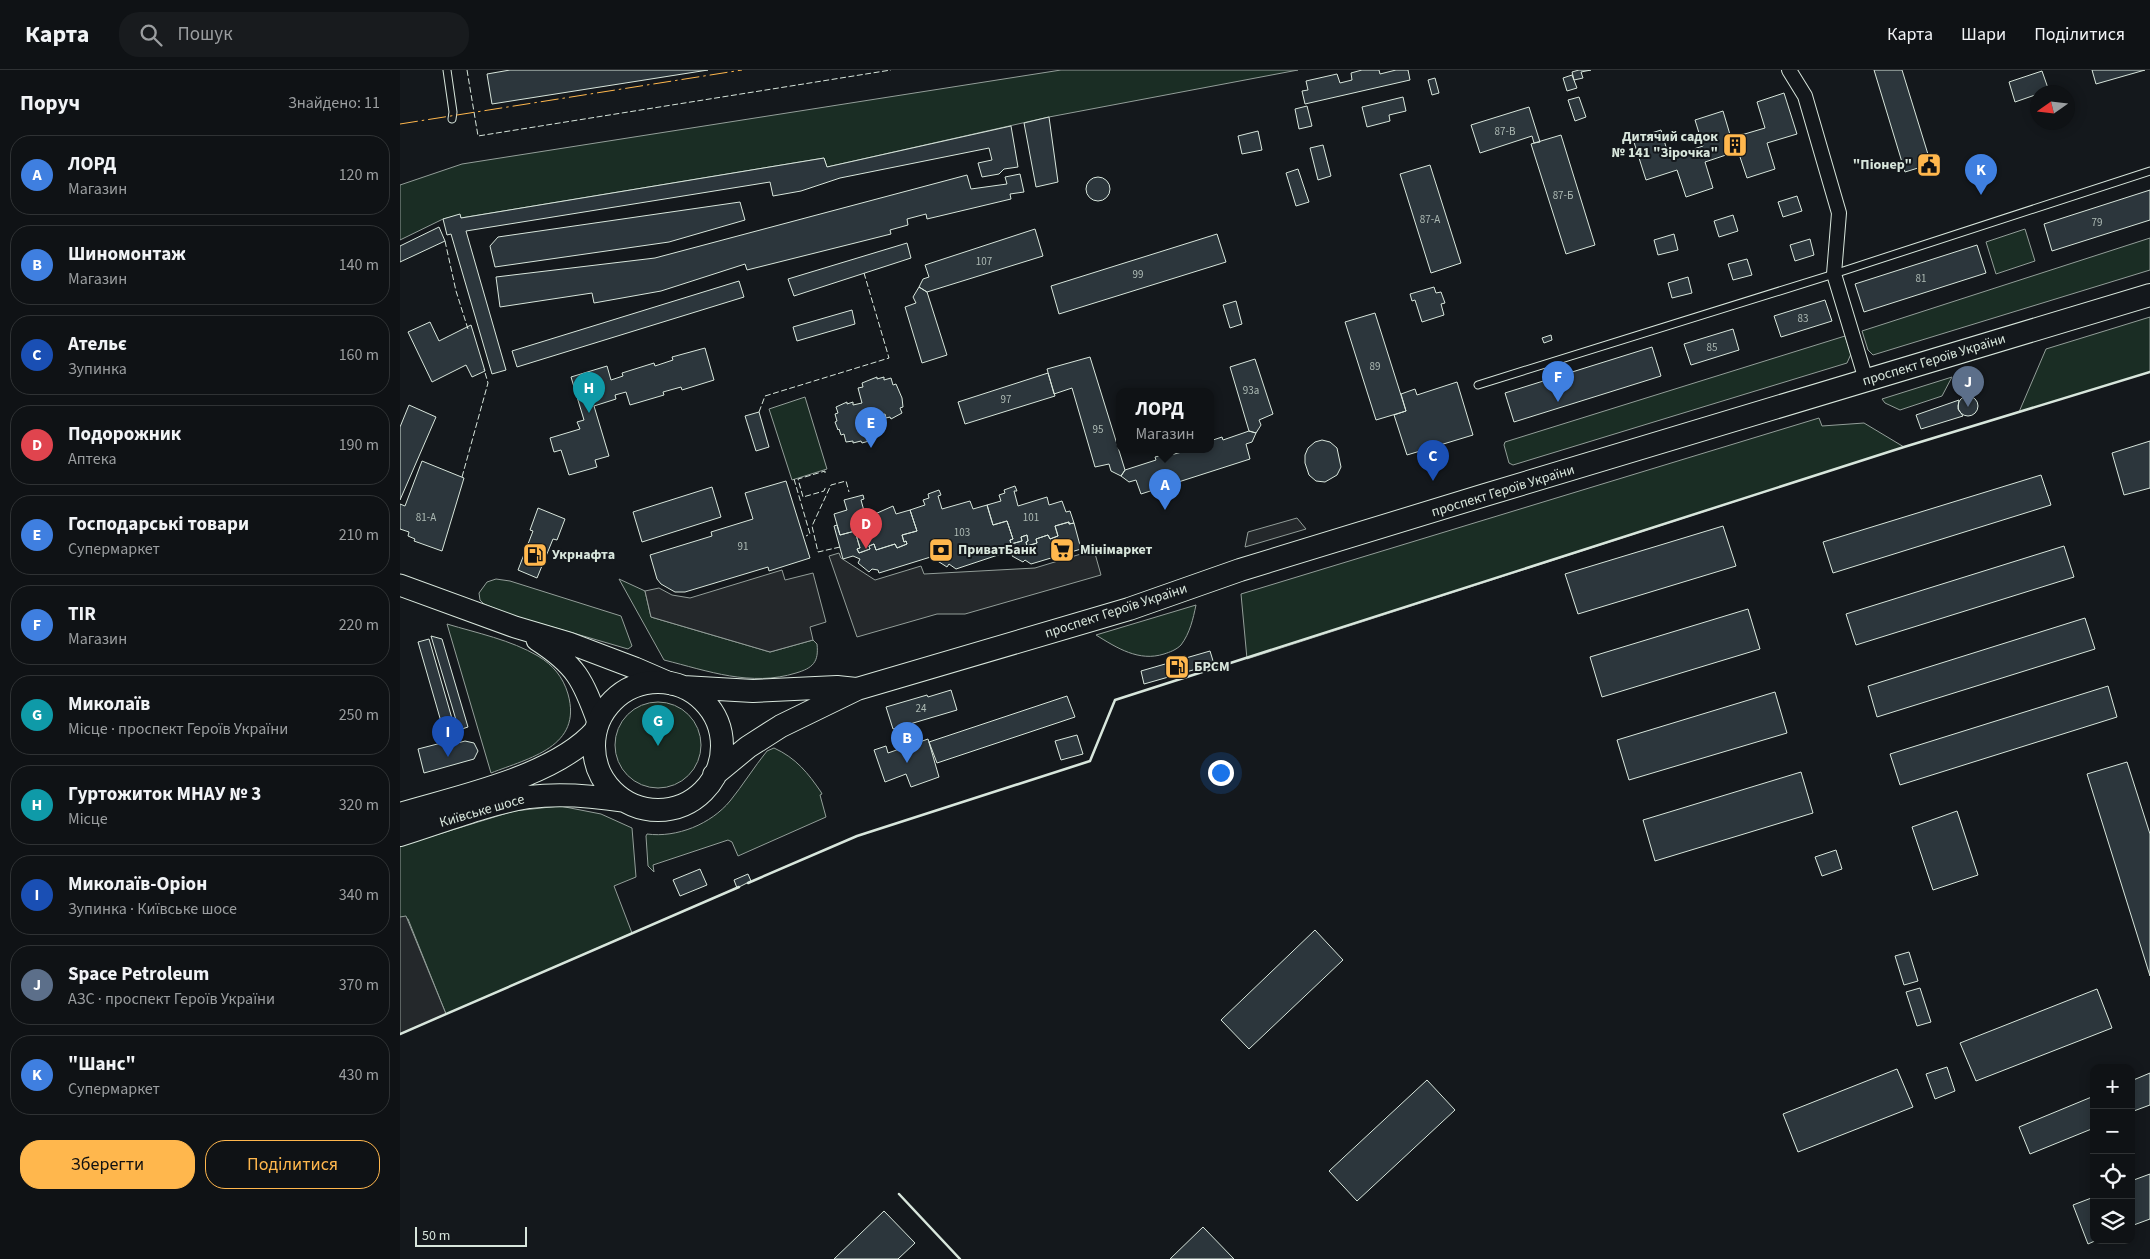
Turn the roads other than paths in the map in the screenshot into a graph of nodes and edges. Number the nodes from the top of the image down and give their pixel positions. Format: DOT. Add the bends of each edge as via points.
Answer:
graph roads {
  1 [pos="447,70"];
  2 [pos="1789,70"];
  3 [pos="452,119"];
  4 [pos="2150,172"];
  5 [pos="1834,274"];
  6 [pos="2150,295"];
  7 [pos="1866,380"];
  8 [pos="1478,385"];
  9 [pos="400,585"];
  10 [pos="515,627"];
  11 [pos="676,685"];
  12 [pos="857,689"];
  13 [pos="597,726"];
  14 [pos="714,775"];
  15 [pos="625,801"];
  16 [pos="400,814"];
  17 [pos="400,835"];
  1 -- 3 [label="lane"];
  2 -- 5 [label="street" via="1804,96 1839,213"];
  4 -- 5 [label="lane"];
  5 -- 7 [label="street"];
  5 -- 8 [label="lane"];
  6 -- 7 [label="highway, проспект Героїв України"];
  7 -- 12 [label="highway, проспект Героїв України" via="1249,567 1129,609"];
  9 -- 10 [label="main road"];
  10 -- 11 [label="main road" via="568,643"];
  10 -- 13 [label="main road" via="552,650 576,673 586,688"];
  11 -- 12 [label="highway, проспект Героїв України" via="753,691"];
  11 -- 13 [label="highway" via="646,683 634,687 612,701"];
  11 -- 14 [label="highway" via="705,704 720,730 720,761"];
  12 -- 14 [label="highway, проспект Героїв України" via="781,726 748,747"];
  13 -- 15 [label="highway" via="594,748 598,769 609,788"];
  13 -- 16 [label="highway, Київське шосе" via="587,740 538,769"];
  14 -- 15 [label="highway" via="697,796 674,808 647,809"];
  15 -- 17 [label="highway, Київське шосе" via="571,795 530,797"];
}
